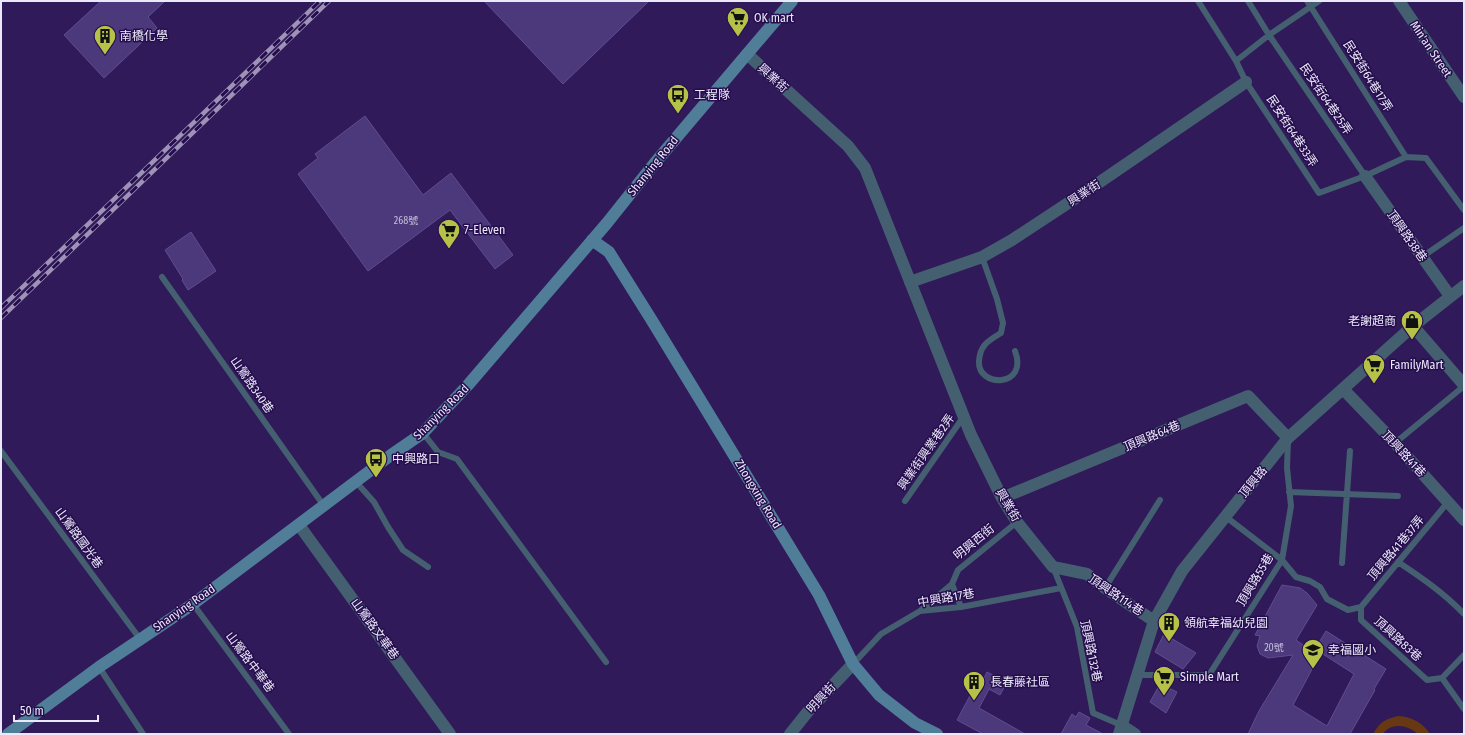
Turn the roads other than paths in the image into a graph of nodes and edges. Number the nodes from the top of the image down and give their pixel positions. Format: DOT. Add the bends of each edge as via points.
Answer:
graph roads {
  1 [pos="792,1"];
  2 [pos="1198,1"];
  3 [pos="1248,1"];
  4 [pos="1319,1"];
  5 [pos="1399,1"];
  6 [pos="1309,4"];
  7 [pos="1269,35"];
  8 [pos="747,54"];
  9 [pos="1236,61"];
  10 [pos="1246,82"];
  11 [pos="1464,97"];
  12 [pos="1406,157"];
  13 [pos="1365,176"];
  14 [pos="1464,210"];
  15 [pos="1464,228"];
  16 [pos="592,240"];
  17 [pos="1422,256"];
  18 [pos="982,257"];
  19 [pos="162,277"];
  20 [pos="910,282"];
  21 [pos="1464,286"];
  22 [pos="1450,296"];
  23 [pos="1413,326"];
  24 [pos="1015,351"];
  25 [pos="1464,385"];
  26 [pos="1343,389"];
  27 [pos="964,416"];
  28 [pos="423,433"];
  29 [pos="1288,438"];
  30 [pos="1395,443"];
  31 [pos="1,451"];
  32 [pos="1350,451"];
  33 [pos="356,482"];
  34 [pos="1289,492"];
  35 [pos="1347,494"];
  36 [pos="1398,496"];
  37 [pos="1002,498"];
  38 [pos="1160,500"];
  39 [pos="905,501"];
  40 [pos="1448,502"];
  41 [pos="324,506"];
  42 [pos="1226,517"];
  43 [pos="1464,520"];
  44 [pos="1017,522"];
  45 [pos="299,525"];
  46 [pos="1282,560"];
  47 [pos="1398,562"];
  48 [pos="1342,563"];
  49 [pos="428,567"];
  50 [pos="1052,567"];
  51 [pos="952,584"];
  52 [pos="1061,588"];
  53 [pos="1105,588"];
  54 [pos="193,604"];
  55 [pos="961,607"];
  56 [pos="1361,607"];
  57 [pos="920,611"];
  58 [pos="1464,614"];
  59 [pos="1154,621"];
  60 [pos="140,639"];
  61 [pos="1464,655"];
  62 [pos="606,662"];
  63 [pos="853,664"];
  64 [pos="99,667"];
  65 [pos="1136,676"];
  66 [pos="1442,678"];
  67 [pos="1464,709"];
  68 [pos="1118,731"];
  69 [pos="8,734"];
  70 [pos="143,734"];
  71 [pos="290,734"];
  72 [pos="450,734"];
  73 [pos="790,734"];
  74 [pos="937,734"];
  75 [pos="1135,734"];
  1 -- 8 [label="street, Shanying Road"];
  2 -- 9 [label="lane, 民安街64巷33弄"];
  3 -- 7 [label="lane, 民安街64巷25弄"];
  4 -- 6 [label="lane"];
  5 -- 11 [label="street, Min'an Street"];
  6 -- 7 [label="lane"];
  6 -- 12 [label="lane, 民安街64巷17弄"];
  7 -- 9 [label="lane"];
  7 -- 13 [label="lane, 民安街64巷25弄"];
  8 -- 16 [label="street, Shanying Road"];
  8 -- 20 [label="street, 興業街" via="848,146 865,168"];
  9 -- 10 [label="lane, 民安街64巷33弄"];
  10 -- 13 [label="lane, 民安街64巷33弄" via="1319,193"];
  10 -- 18 [label="street, 興業街" via="1097,184"];
  12 -- 13 [label="lane"];
  12 -- 14 [label="lane" via="1426,158"];
  13 -- 17 [label="street, 頂興路38巷"];
  15 -- 17 [label="lane"];
  16 -- 28 [label="street, Shanying Road" via="468,385"];
  16 -- 63 [label="street, Zhongxing Road" via="609,252 651,319 819,595"];
  17 -- 22 [label="street, 頂興路38巷"];
  18 -- 20 [label="street, 興業街"];
  18 -- 24 [label="lane" via="1003,323 1001,333 988,341 980,352 979,366 982,373 991,379 1010,378 1016,373"];
  19 -- 41 [label="lane, 山鶯路340巷"];
  20 -- 27 [label="street, 興業街"];
  21 -- 22 [label="street, 頂興路"];
  22 -- 23 [label="street, 頂興路"];
  23 -- 25 [label="street"];
  23 -- 26 [label="street, 頂興路"];
  25 -- 30 [label="lane"];
  26 -- 29 [label="street, 頂興路"];
  26 -- 30 [label="street, 頂興路41巷"];
  27 -- 37 [label="street, 興業街"];
  27 -- 39 [label="lane, 興業街興業巷2弄"];
  28 -- 33 [label="street, Shanying Road"];
  28 -- 62 [label="lane" via="438,452 457,460"];
  29 -- 34 [label="lane, 頂興路55巷"];
  29 -- 37 [label="street, 頂興路64巷" via="1248,396"];
  29 -- 42 [label="street, 頂興路"];
  30 -- 40 [label="street, 頂興路41巷"];
  31 -- 60 [label="lane, 山鶯路國光巷"];
  32 -- 35 [label="lane"];
  33 -- 41 [label="street, Shanying Road"];
  33 -- 49 [label="lane" via="374,502 403,550"];
  34 -- 35 [label="lane"];
  34 -- 46 [label="lane, 頂興路55巷" via="1290,506"];
  35 -- 36 [label="lane"];
  35 -- 48 [label="lane"];
  37 -- 44 [label="street, 興業街"];
  38 -- 53 [label="lane"];
  40 -- 43 [label="street, 頂興路41巷"];
  40 -- 47 [label="lane, 頂興路41巷37弄"];
  41 -- 45 [label="street, Shanying Road"];
  42 -- 46 [label="lane"];
  42 -- 59 [label="street, 頂興路" via="1182,571"];
  44 -- 50 [label="street, 興業街"];
  44 -- 51 [label="lane, 明興西街" via="958,570"];
  45 -- 54 [label="street, Shanying Road"];
  45 -- 72 [label="street, 山鶯路文華巷"];
  46 -- 56 [label="lane" via="1296,577 1320,587 1327,599 1348,610"];
  46 -- 65 [label="lane, 頂興路55巷" via="1209,675"];
  47 -- 56 [label="lane, 頂興路41巷37弄"];
  47 -- 58 [label="lane" via="1425,579"];
  50 -- 52 [label="lane, 頂興路132巷"];
  50 -- 53 [label="street, 頂興路114巷" via="1087,574"];
  51 -- 55 [label="lane"];
  51 -- 57 [label="lane"];
  52 -- 55 [label="lane, 中興路17巷"];
  52 -- 68 [label="lane, 頂興路132巷" via="1077,627 1093,713"];
  53 -- 59 [label="street, 頂興路114巷"];
  54 -- 60 [label="street, Shanying Road"];
  54 -- 71 [label="lane, 山鶯路中華巷"];
  55 -- 57 [label="lane, 中興路17巷"];
  56 -- 66 [label="lane, 頂興路83巷" via="1361,620 1427,680"];
  57 -- 63 [label="lane, 中興路17巷" via="881,634"];
  59 -- 65 [label="street, 頂興路"];
  60 -- 64 [label="street, Shanying Road"];
  61 -- 66 [label="lane"];
  63 -- 73 [label="street, 明興街"];
  63 -- 74 [label="street, Zhongxing Road" via="879,695 915,723"];
  64 -- 69 [label="street, Shanying Road"];
  64 -- 70 [label="lane"];
  65 -- 68 [label="street, 頂興路"];
  66 -- 67 [label="lane"];
  68 -- 75 [label="street"];
}
